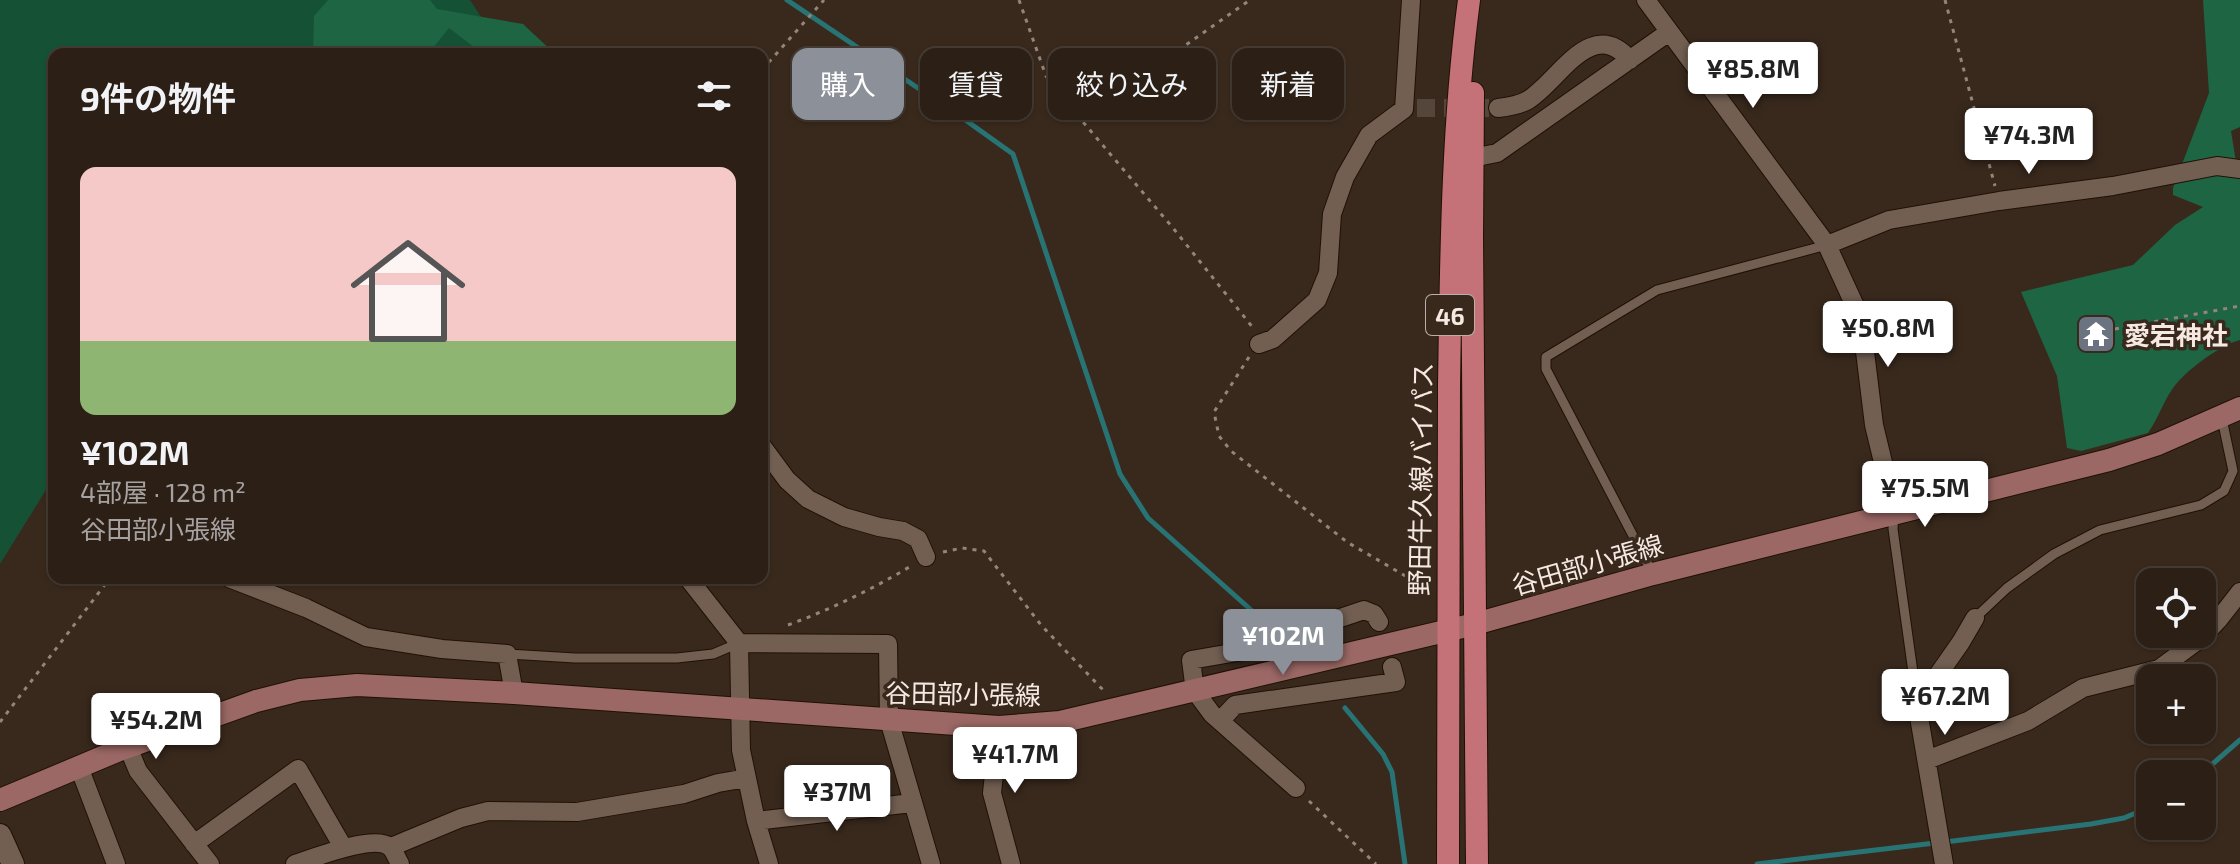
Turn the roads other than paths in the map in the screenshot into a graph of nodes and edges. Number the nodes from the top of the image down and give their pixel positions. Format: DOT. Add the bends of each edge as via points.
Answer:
graph roads {
  1 [pos="1411,0"];
  2 [pos="1469,0"];
  3 [pos="1477,0"];
  4 [pos="1646,0"];
  5 [pos="1669,32"];
  6 [pos="1630,60"];
  7 [pos="1498,108"];
  8 [pos="1472,158"];
  9 [pos="2240,169"];
  10 [pos="1827,245"];
  11 [pos="1259,344"];
  12 [pos="2230,412"];
  13 [pos="768,454"];
  14 [pos="1895,512"];
  15 [pos="926,557"];
  16 [pos="1653,574"];
  17 [pos="244,584"];
  18 [pos="693,584"];
  19 [pos="2240,592"];
  20 [pos="1975,618"];
  21 [pos="1379,622"];
  22 [pos="1475,624"];
  23 [pos="1447,631"];
  24 [pos="739,643"];
  25 [pos="507,654"];
  26 [pos="1392,667"];
  27 [pos="1195,691"];
  28 [pos="514,693"];
  29 [pos="1917,705"];
  30 [pos="740,709"];
  31 [pos="889,720"];
  32 [pos="1220,721"];
  33 [pos="999,727"];
  34 [pos="128,747"];
  35 [pos="1927,760"];
  36 [pos="79,767"];
  37 [pos="747,778"];
  38 [pos="1296,788"];
  39 [pos="0,800"];
  40 [pos="912,803"];
  41 [pos="756,821"];
  42 [pos="0,835"];
  43 [pos="343,847"];
  44 [pos="396,856"];
  45 [pos="202,858"];
  46 [pos="13,864"];
  47 [pos="116,864"];
  48 [pos="295,864"];
  49 [pos="769,864"];
  50 [pos="931,864"];
  51 [pos="1011,864"];
  52 [pos="1448,864"];
  53 [pos="1477,864"];
  54 [pos="1944,864"];
  1 -- 11 [label="street" via="1410,109 1369,135 1345,177 1332,214 1328,273 1317,300 1273,339"];
  2 -- 23 [label="main road, 野田牛久線バイパス / 46" via="1459,72 1451,234"];
  3 -- 8 [label="main road, 野田牛久線バイパス / 46"];
  4 -- 5 [label="street"];
  5 -- 6 [label="street"];
  5 -- 10 [label="street"];
  6 -- 7 [label="street" via="1619,47 1589,48 1527,101"];
  6 -- 8 [label="street" via="1497,153"];
  8 -- 22 [label="main road, 野田牛久線バイパス / 46"];
  9 -- 10 [label="street" via="2217,166 1889,220"];
  10 -- 14 [label="street" via="1861,319 1874,425"];
  10 -- 16 [label="lane" via="1657,290 1546,357 1546,369"];
  12 -- 14 [label="main road, 谷田部小張線" via="2109,460"];
  12 -- 20 [label="lane" via="2233,471 2224,491 2201,505 2100,530 2054,554"];
  13 -- 15 [label="street" via="808,499 844,517 903,531 918,539"];
  14 -- 16 [label="main road, 谷田部小張線"];
  14 -- 29 [label="lane"];
  16 -- 22 [label="main road, 谷田部小張線"];
  17 -- 25 [label="street" via="366,637"];
  18 -- 24 [label="street"];
  19 -- 35 [label="street" via="2201,638 2159,669 2083,688 2028,721"];
  20 -- 29 [label="street"];
  21 -- 27 [label="street" via="1364,610 1243,651 1191,660"];
  22 -- 23 [label="main road, 谷田部小張線"];
  22 -- 53 [label="main road, 野田牛久線バイパス / 46"];
  23 -- 27 [label="main road, 谷田部小張線"];
  23 -- 52 [label="main road, 野田牛久線バイパス / 46"];
  24 -- 25 [label="lane" via="713,654 677,658"];
  24 -- 30 [label="street"];
  24 -- 31 [label="street" via="888,644"];
  25 -- 28 [label="street"];
  26 -- 32 [label="street" via="1396,682 1235,705"];
  27 -- 32 [label="street"];
  27 -- 33 [label="main road, 谷田部小張線" via="1060,722"];
  28 -- 30 [label="main road, 谷田部小張線"];
  28 -- 34 [label="main road, 谷田部小張線" via="357,685 300,690"];
  29 -- 35 [label="street"];
  30 -- 31 [label="main road, 谷田部小張線"];
  30 -- 37 [label="street"];
  31 -- 33 [label="main road, 谷田部小張線"];
  31 -- 40 [label="street"];
  32 -- 38 [label="street"];
  33 -- 51 [label="street" via="992,793"];
  34 -- 36 [label="main road, 谷田部小張線"];
  34 -- 45 [label="street" via="138,771"];
  35 -- 54 [label="street"];
  36 -- 39 [label="main road, 谷田部小張線"];
  36 -- 47 [label="street"];
  37 -- 41 [label="street"];
  37 -- 44 [label="street" via="577,812 488,811 461,818"];
  40 -- 41 [label="street"];
  40 -- 50 [label="street"];
  41 -- 49 [label="street"];
  42 -- 46 [label="street"];
  43 -- 44 [label="street" via="380,843"];
  43 -- 45 [label="street" via="298,769"];
  43 -- 48 [label="street"];
}
